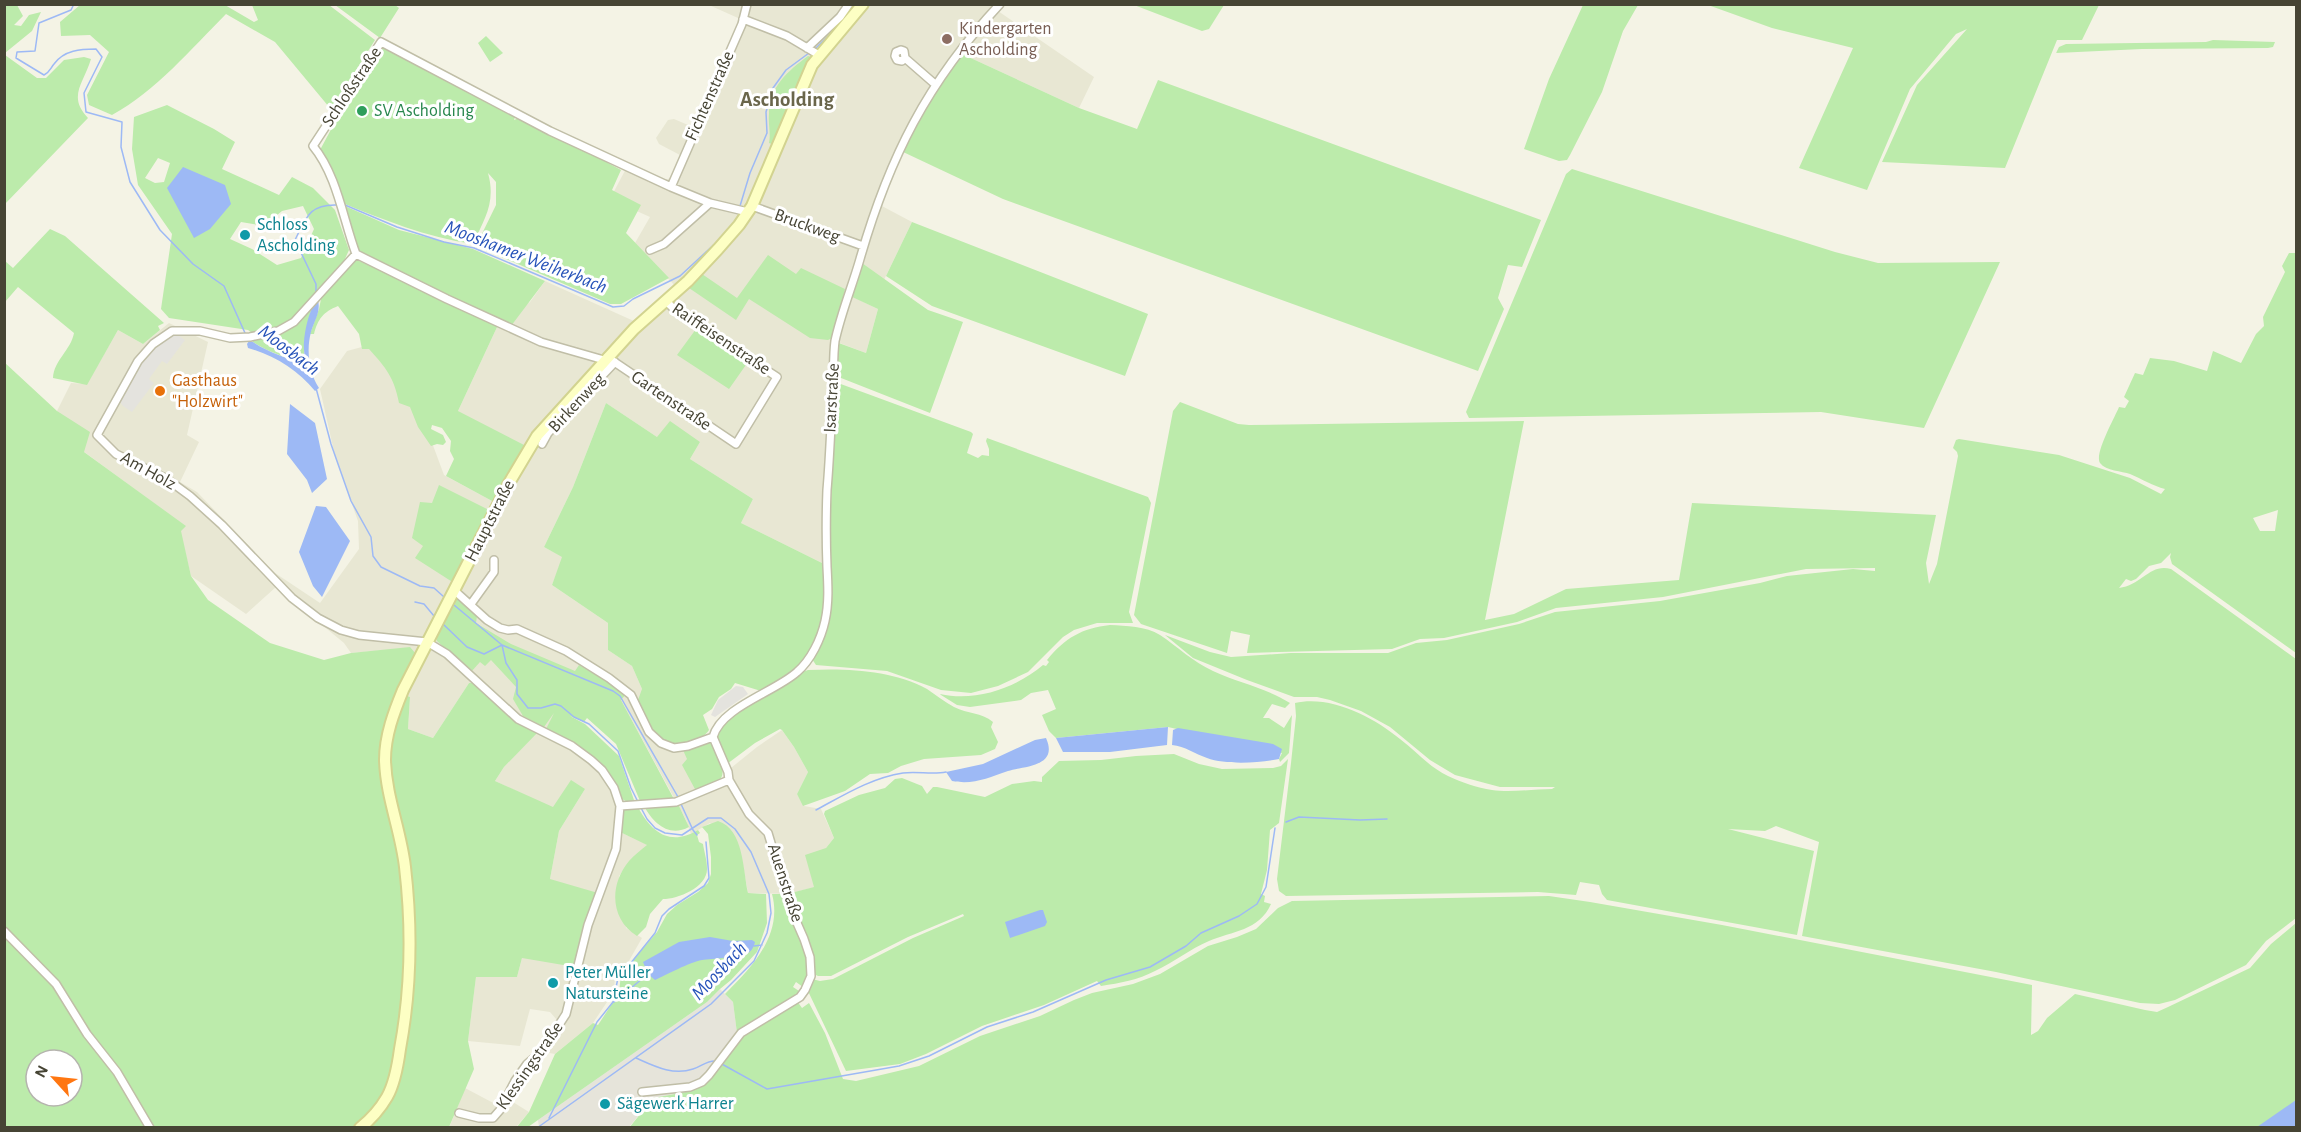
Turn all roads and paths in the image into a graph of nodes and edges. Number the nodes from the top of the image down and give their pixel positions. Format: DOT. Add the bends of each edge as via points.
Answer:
graph roads {
  1 [pos="747,4"];
  2 [pos="849,4"];
  3 [pos="863,4"];
  4 [pos="1000,4"];
  5 [pos="743,19"];
  6 [pos="812,51"];
  7 [pos="905,58"];
  8 [pos="936,85"];
  9 [pos="670,187"];
  10 [pos="711,203"];
  11 [pos="745,209"];
  12 [pos="863,246"];
  13 [pos="650,250"];
  14 [pos="356,254"];
  15 [pos="666,301"];
  16 [pos="609,360"];
  17 [pos="542,444"];
  18 [pos="736,444"];
  19 [pos="494,560"];
  20 [pos="455,591"];
  21 [pos="471,604"];
  22 [pos="427,642"];
  23 [pos="713,737"];
  24 [pos="729,780"];
  25 [pos="620,806"];
  26 [pos="4,931"];
  27 [pos="642,1092"];
  28 [pos="459,1113"];
  29 [pos="150,1128"];
  30 [pos="360,1128"];
  1 -- 5 [label="street, Fichtenstraße"];
  2 -- 6 [label="street"];
  3 -- 6 [label="main road, Hauptstraße"];
  4 -- 8 [label="street, Isarstraße"];
  5 -- 6 [label="street" via="787,36"];
  5 -- 9 [label="street, Fichtenstraße"];
  6 -- 11 [label="main road, Hauptstraße" via="809,71"];
  7 -- 8 [label="street"];
  8 -- 12 [label="street, Isarstraße" via="897,153"];
  9 -- 10 [label="street, Schloßstraße"];
  9 -- 14 [label="street, Schloßstraße" via="550,131 381,42 313,146 331,180"];
  10 -- 11 [label="street, Schloßstraße"];
  10 -- 13 [label="street" via="664,244"];
  11 -- 12 [label="street, Bruckweg"];
  11 -- 15 [label="main road, Hauptstraße" via="718,249"];
  12 -- 23 [label="street, Isarstraße" via="835,343 826,506 825,622 801,668 720,723"];
  14 -- 16 [label="street" via="541,342"];
  14 -- 22 [label="street, Am Holz" via="289,326 247,337 230,338 200,331 172,332 163,337 138,361 97,435 116,454 167,479 190,496 292,598 318,618 359,635"];
  15 -- 16 [label="main road, Hauptstraße" via="633,329"];
  15 -- 18 [label="street, Raiffeisenstraße" via="777,377"];
  16 -- 17 [label="street, Birkenweg"];
  16 -- 18 [label="street, Gartenstraße"];
  16 -- 20 [label="main road, Hauptstraße" via="563,405 528,449"];
  19 -- 21 [label="street" via="494,572"];
  20 -- 21 [label="street"];
  20 -- 22 [label="main road, Hauptstraße"];
  21 -- 23 [label="street" via="500,628 517,629 566,651 609,678 631,695 649,732 661,743 674,748"];
  22 -- 25 [label="street" via="447,654 518,719 591,760 614,788"];
  22 -- 30 [label="main road, Hauptstraße" via="396,706 385,758 407,885 407,1010 397,1067 387,1096"];
  23 -- 24 [label="street"];
  24 -- 25 [label="street" via="679,801"];
  24 -- 27 [label="street, Auenstraße" via="749,813 768,833 790,908 810,957 810,976 800,997 741,1033 710,1075 690,1087"];
  25 -- 28 [label="street, Klessingstraße" via="616,849 588,925 566,1014 542,1051 515,1081 493,1118"];
  26 -- 29 [label="street" via="56,984"];
}
